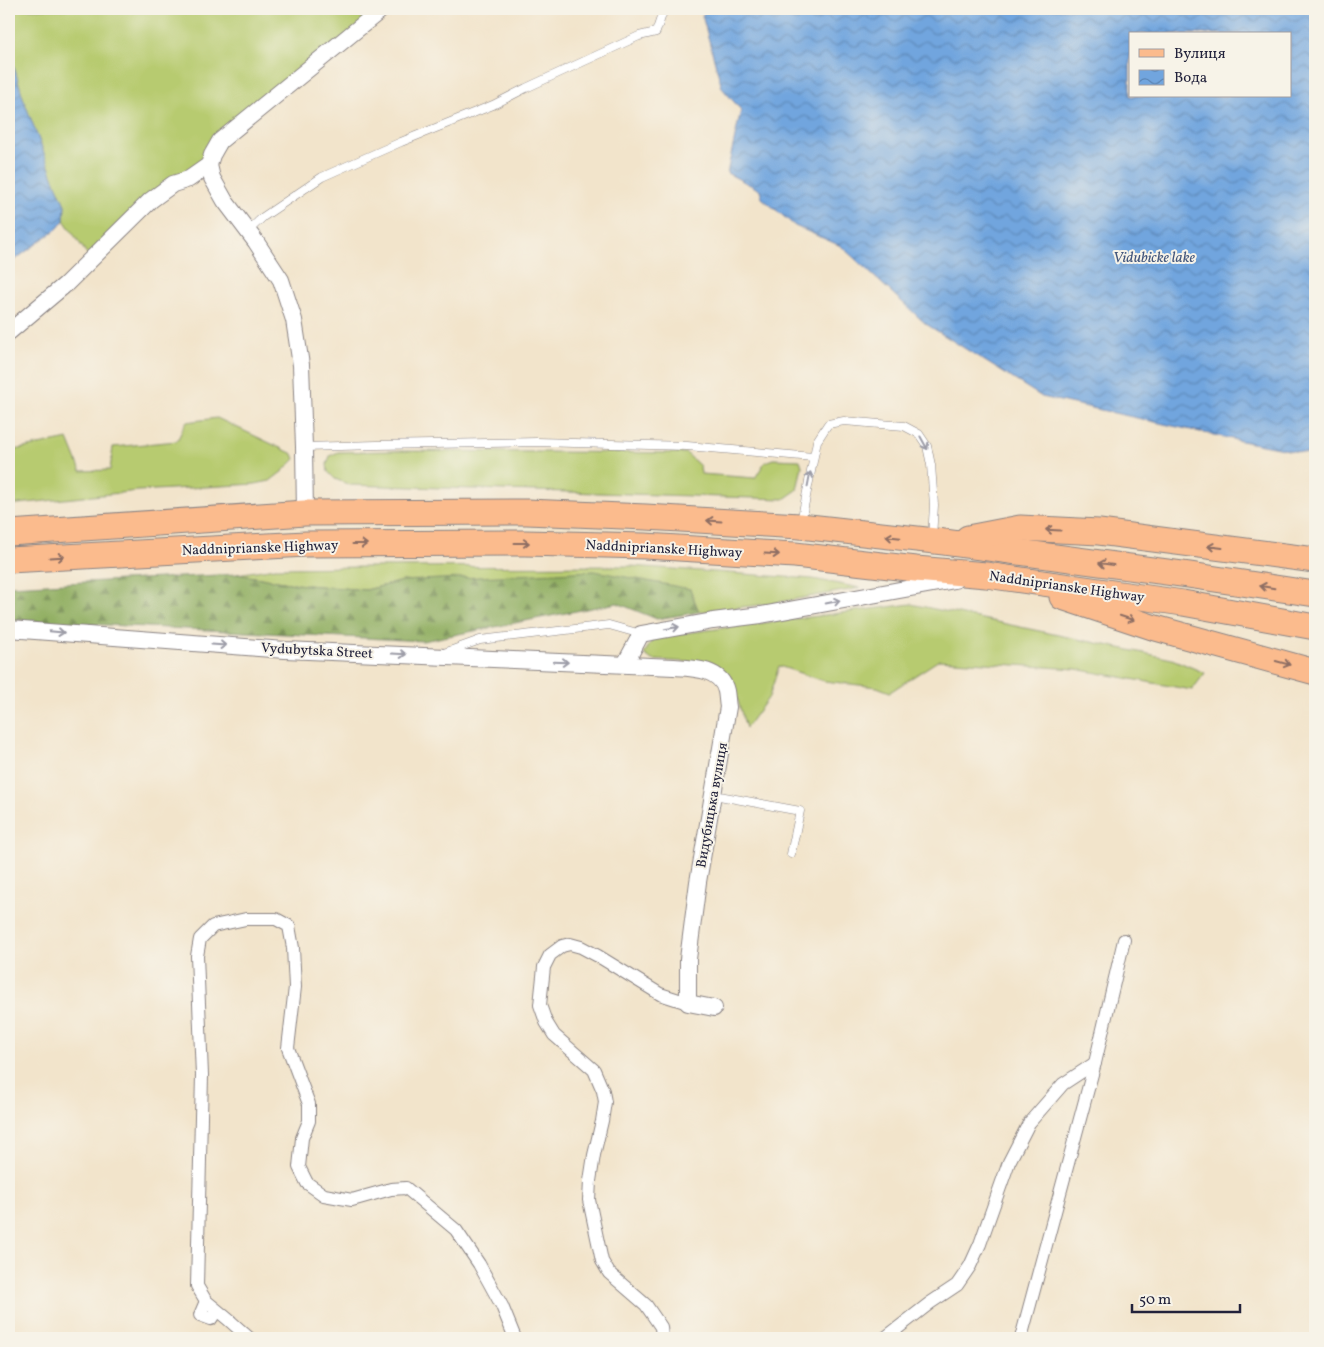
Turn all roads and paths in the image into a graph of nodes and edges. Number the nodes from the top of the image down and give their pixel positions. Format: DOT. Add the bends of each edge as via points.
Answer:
graph roads {
  1 [pos="382,9"];
  2 [pos="664,9"];
  3 [pos="209,165"];
  4 [pos="248,231"];
  5 [pos="9,332"];
  6 [pos="304,447"];
  7 [pos="813,457"];
  8 [pos="305,513"];
  9 [pos="800,526"];
  10 [pos="9,533"];
  11 [pos="938,542"];
  12 [pos="9,560"];
  13 [pos="1315,560"];
  14 [pos="992,576"];
  15 [pos="1315,594"];
  16 [pos="1315,627"];
  17 [pos="9,629"];
  18 [pos="641,634"];
  19 [pos="435,656"];
  20 [pos="625,664"];
  21 [pos="1315,672"];
  22 [pos="714,795"];
  23 [pos="791,854"];
  24 [pos="1124,940"];
  25 [pos="688,1003"];
  26 [pos="714,1008"];
  27 [pos="1095,1063"];
  28 [pos="248,1338"];
  29 [pos="515,1338"];
  30 [pos="662,1338"];
  31 [pos="885,1338"];
  32 [pos="1021,1338"];
  1 -- 3 [label="street" via="220,140"];
  2 -- 4 [label="lane" via="656,32 639,36 493,105 322,177"];
  3 -- 4 [label="street" via="212,178"];
  3 -- 5 [label="street" via="151,200 66,284"];
  4 -- 6 [label="street" via="281,280 294,320 301,365"];
  6 -- 7 [label="lane" via="537,442 687,446"];
  6 -- 8 [label="street"];
  9 -- 7 [label="lane, one-way"];
  7 -- 11 [label="lane, one-way" via="817,441 828,424 844,421 904,426 919,434 927,446 931,465"];
  9 -- 8 [label="main road, Naddniprianske Highway, one-way" via="527,512"];
  8 -- 10 [label="main road, Naddniprianske Highway"];
  11 -- 9 [label="main road, Naddniprianske Highway, one-way"];
  13 -- 11 [label="main road, one-way" via="1099,532 1020,528"];
  15 -- 11 [label="main road, Naddniprianske Highway, one-way"];
  12 -- 14 [label="main road, Naddniprianske Highway, one-way" via="306,544 525,543 795,555"];
  14 -- 16 [label="main road, Naddniprianske Highway" via="1183,603"];
  18 -- 14 [label="street, one-way" via="897,589"];
  14 -- 21 [label="main road, one-way" via="1152,627"];
  17 -- 19 [label="street, Vydubytska Street, one-way" via="285,650"];
  18 -- 19 [label="lane" via="608,625 480,640"];
  18 -- 20 [label="street"];
  19 -- 20 [label="street, Vydubytska Street, one-way"];
  20 -- 22 [label="street, Видубицька вулиця" via="701,669 718,677 726,688 728,707"];
  22 -- 23 [label="lane" via="800,811"];
  22 -- 25 [label="street, Видубицька вулиця" via="688,959"];
  24 -- 27 [label="street"];
  25 -- 26 [label="street"];
  25 -- 30 [label="street" via="660,994 598,956 570,944 555,950 544,967 540,1005 546,1022 554,1035 594,1070 604,1091 589,1200 602,1261 609,1273 646,1305 661,1327"];
  27 -- 31 [label="street" via="1063,1084 1029,1123 1009,1162 980,1244 957,1285"];
  27 -- 32 [label="street"];
  28 -- 29 [label="street" via="206,1301 197,1286 202,1076 197,956 200,939 213,926 246,918 276,919 289,926 294,948 295,987 288,1048 309,1104 309,1121 302,1138 299,1167 307,1183 324,1195 352,1200 406,1188 456,1230 502,1306"];
}
